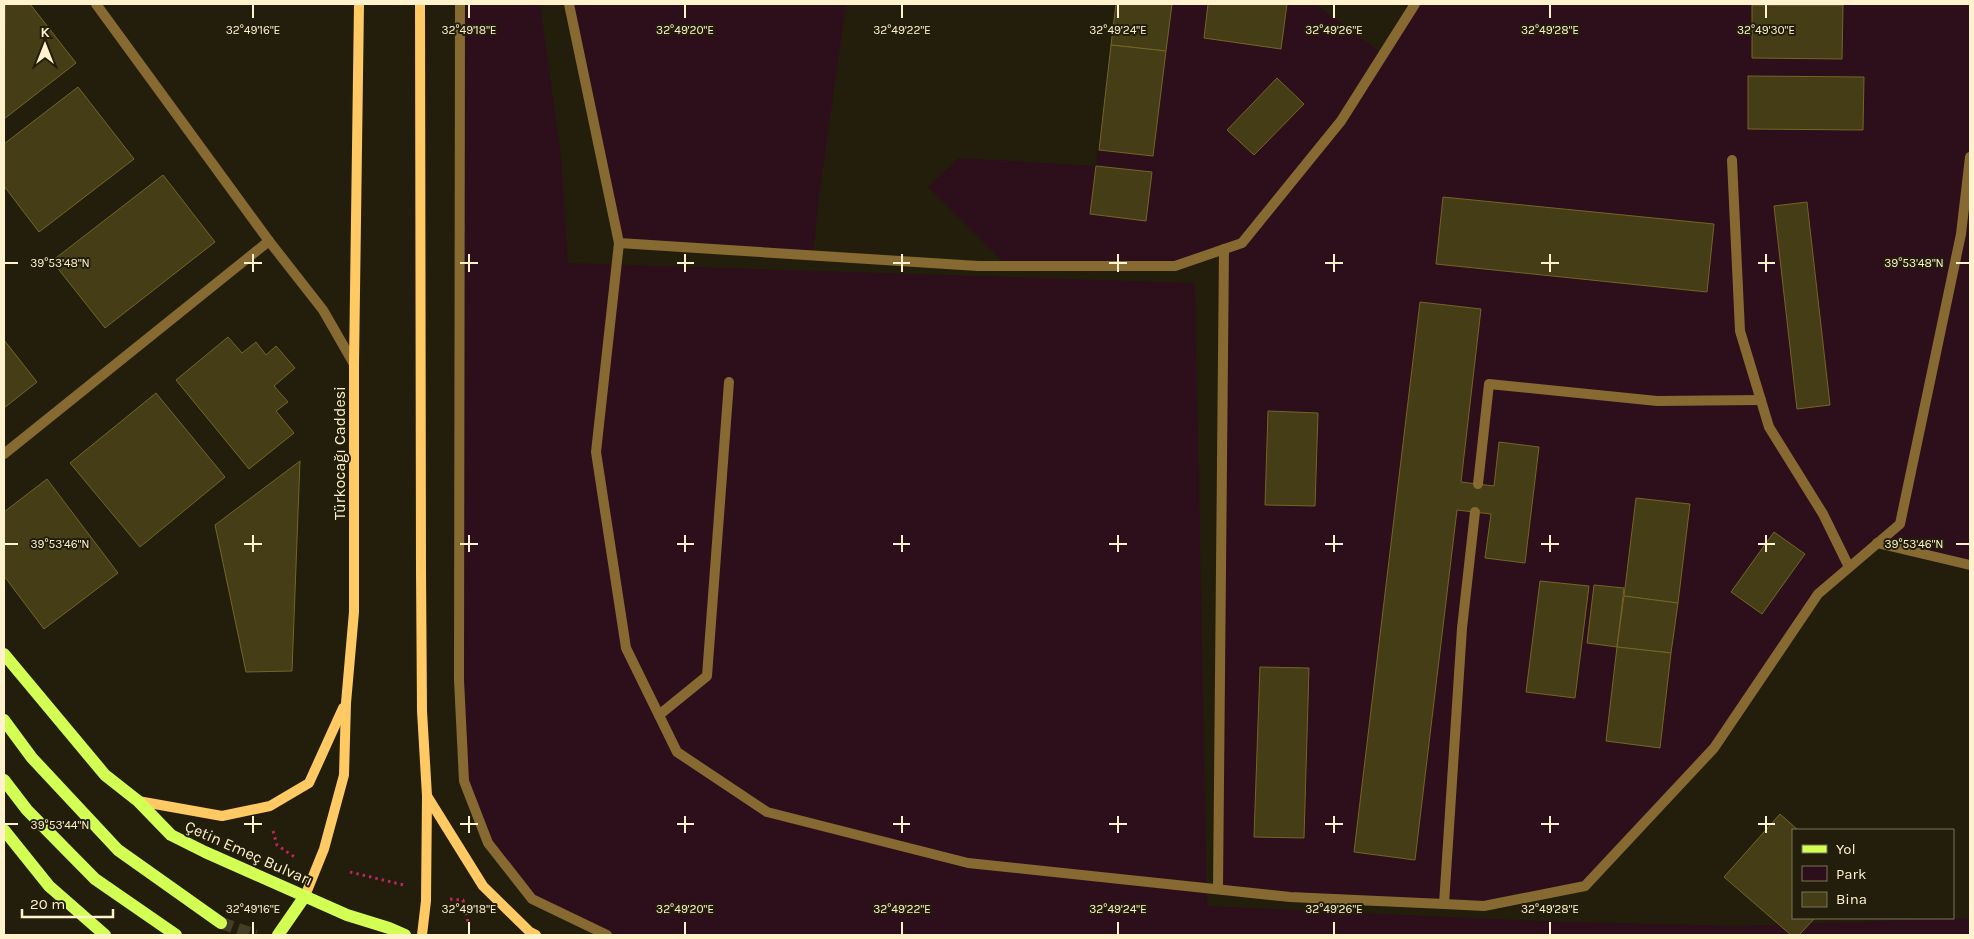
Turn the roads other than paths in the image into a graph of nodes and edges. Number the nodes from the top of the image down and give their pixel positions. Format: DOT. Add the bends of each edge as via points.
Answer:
graph roads {
  1 [pos="96,4"];
  2 [pos="359,4"];
  3 [pos="420,4"];
  4 [pos="460,4"];
  5 [pos="569,4"];
  6 [pos="1415,4"];
  7 [pos="1970,157"];
  8 [pos="1732,160"];
  9 [pos="269,241"];
  10 [pos="619,243"];
  11 [pos="1224,249"];
  12 [pos="354,364"];
  13 [pos="728,382"];
  14 [pos="1761,400"];
  15 [pos="4,454"];
  16 [pos="1478,484"];
  17 [pos="1475,512"];
  18 [pos="1877,543"];
  19 [pos="1970,565"];
  20 [pos="1849,568"];
  21 [pos="4,654"];
  22 [pos="346,703"];
  23 [pos="659,715"];
  24 [pos="4,720"];
  25 [pos="4,780"];
  26 [pos="427,796"];
  27 [pos="138,801"];
  28 [pos="4,830"];
  29 [pos="1218,889"];
  30 [pos="305,896"];
  31 [pos="1444,904"];
  32 [pos="221,923"];
  33 [pos="99,933"];
  34 [pos="176,935"];
  35 [pos="278,935"];
  36 [pos="405,935"];
  37 [pos="422,935"];
  38 [pos="536,935"];
  39 [pos="607,935"];
  1 -- 9 [label="street"];
  2 -- 12 [label="main road, Türkocağı Caddesi"];
  3 -- 26 [label="main road" via="422,711"];
  4 -- 39 [label="street" via="459,680 464,781 488,843 532,899"];
  5 -- 10 [label="street"];
  6 -- 11 [label="street" via="1342,121 1242,243"];
  7 -- 18 [label="street" via="1961,234 1900,524"];
  8 -- 14 [label="street" via="1740,331"];
  9 -- 12 [label="street" via="323,310"];
  9 -- 15 [label="street"];
  10 -- 11 [label="street" via="978,266 1175,266"];
  10 -- 23 [label="street" via="596,452 626,648"];
  11 -- 29 [label="street"];
  12 -- 22 [label="main road, Türkocağı Caddesi" via="354,612"];
  13 -- 23 [label="street" via="708,676"];
  14 -- 16 [label="street" via="1658,401 1489,384"];
  14 -- 20 [label="street" via="1769,427 1823,514"];
  17 -- 31 [label="street" via="1462,628"];
  18 -- 19 [label="street"];
  18 -- 20 [label="street"];
  20 -- 31 [label="street" via="1818,594 1714,748 1585,886 1484,906"];
  21 -- 27 [label="main road, Çetin Emeç Bulvarı" via="105,775"];
  22 -- 27 [label="main road" via="309,783 270,806 222,816"];
  22 -- 30 [label="main road, Türkocağı Caddesi" via="344,775 324,849"];
  23 -- 29 [label="street" via="677,752 767,812 968,862"];
  24 -- 32 [label="main road" via="32,758 118,850"];
  25 -- 34 [label="main road" via="27,810 95,879"];
  26 -- 37 [label="main road" via="426,902"];
  26 -- 38 [label="main road" via="482,886"];
  27 -- 30 [label="main road, Çetin Emeç Bulvarı" via="171,835"];
  28 -- 33 [label="main road" via="49,886"];
  29 -- 31 [label="street" via="1290,897"];
  30 -- 35 [label="main road"];
  30 -- 36 [label="main road, Çetin Emeç Bulvarı"];
}
